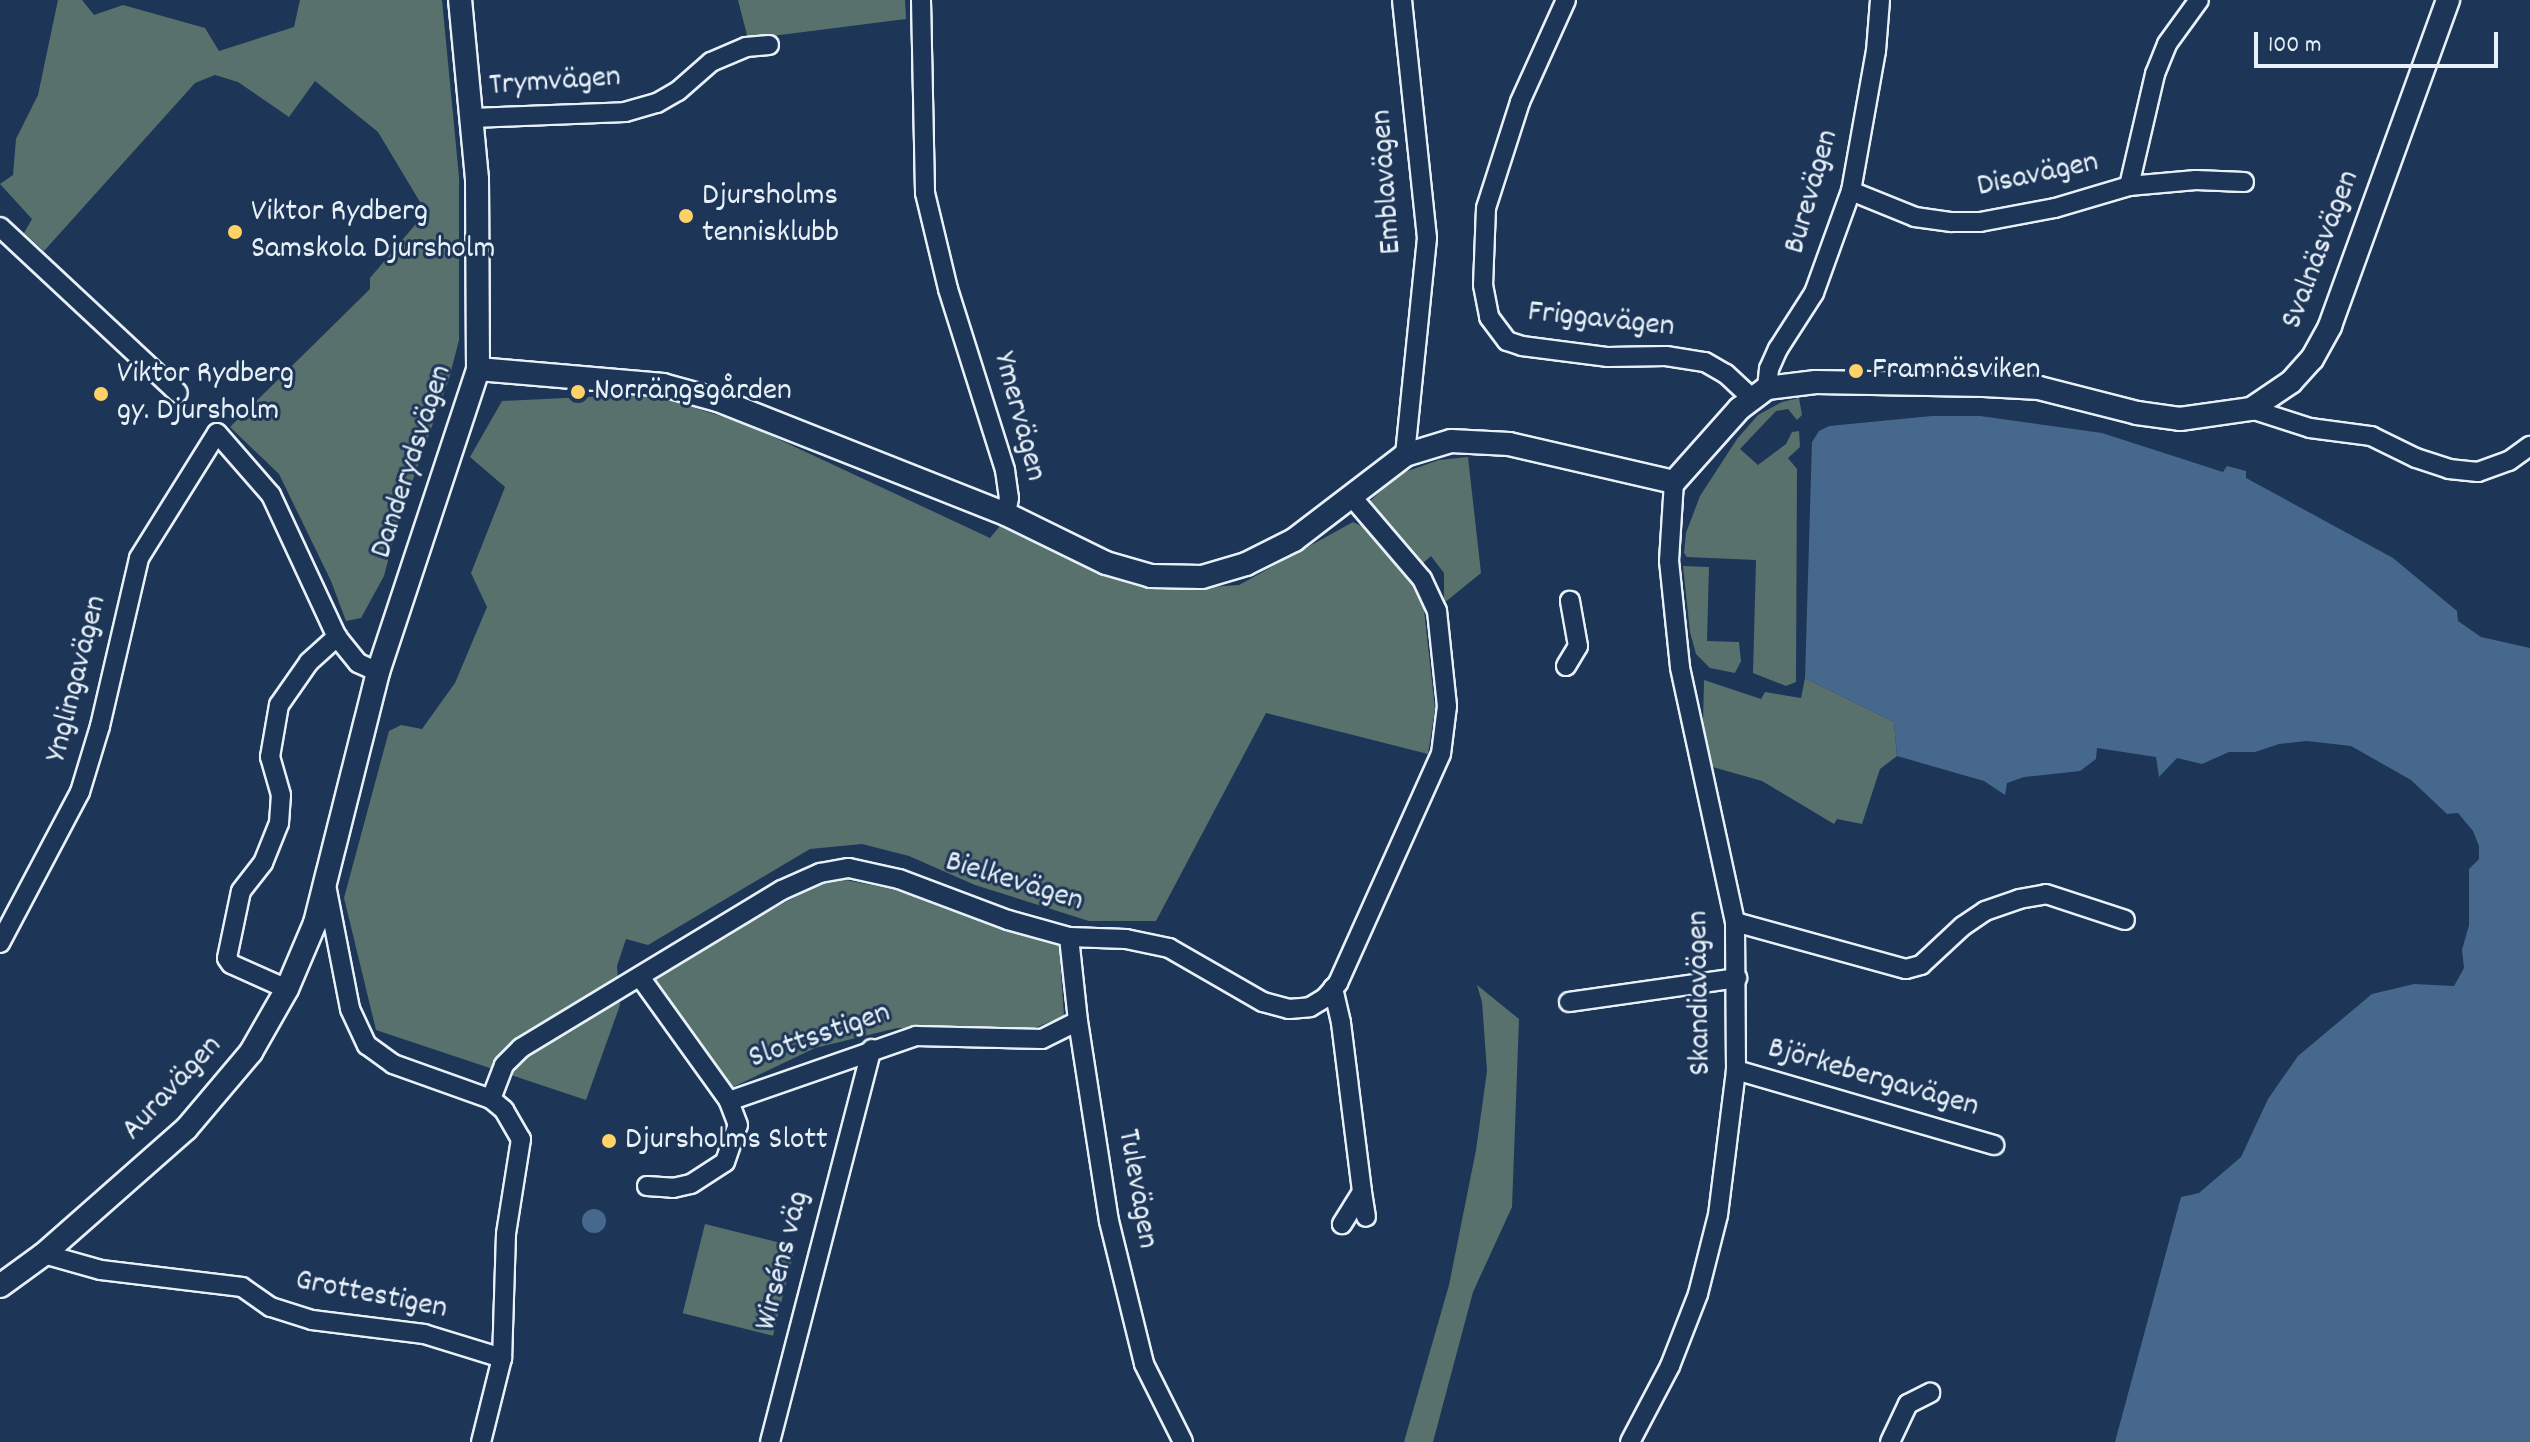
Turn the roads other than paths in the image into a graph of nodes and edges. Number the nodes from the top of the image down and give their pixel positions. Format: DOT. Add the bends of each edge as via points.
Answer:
graph roads {
  1 [pos="460,0"];
  2 [pos="921,0"];
  3 [pos="1402,0"];
  4 [pos="1566,0"];
  5 [pos="1880,0"];
  6 [pos="2199,0"];
  7 [pos="2448,0"];
  8 [pos="769,45"];
  9 [pos="472,118"];
  10 [pos="2244,182"];
  11 [pos="2129,186"];
  12 [pos="1851,191"];
  13 [pos="0,227"];
  14 [pos="478,369"];
  15 [pos="178,393"];
  16 [pos="1760,393"];
  17 [pos="2251,409"];
  18 [pos="2530,446"];
  19 [pos="1405,455"];
  20 [pos="1674,482"];
  21 [pos="1352,497"];
  22 [pos="1006,514"];
  23 [pos="1570,601"];
  24 [pos="337,637"];
  25 [pos="1566,666"];
  26 [pos="378,672"];
  27 [pos="326,885"];
  28 [pos="2125,920"];
  29 [pos="1735,922"];
  30 [pos="1069,937"];
  31 [pos="0,943"];
  32 [pos="640,977"];
  33 [pos="1737,978"];
  34 [pos="1333,988"];
  35 [pos="287,989"];
  36 [pos="1569,1002"];
  37 [pos="1078,1021"];
  38 [pos="872,1049"];
  39 [pos="1736,1070"];
  40 [pos="491,1099"];
  41 [pos="729,1101"];
  42 [pos="1994,1145"];
  43 [pos="647,1186"];
  44 [pos="1362,1192"];
  45 [pos="1366,1217"];
  46 [pos="1342,1224"];
  47 [pos="44,1254"];
  48 [pos="0,1286"];
  49 [pos="502,1358"];
  50 [pos="1930,1393"];
  51 [pos="481,1442"];
  52 [pos="770,1442"];
  53 [pos="1183,1442"];
  54 [pos="1630,1442"];
  55 [pos="1890,1442"];
  1 -- 9 [label="street, Danderydsvägen"];
  2 -- 22 [label="street, Ymervägen" via="925,193 948,289 1005,470"];
  3 -- 19 [label="street, Emblavägen" via="1427,238"];
  4 -- 16 [label="street, Friggavägen" via="1520,102 1486,208 1483,285 1489,317 1507,341 1522,346 1705,362"];
  5 -- 12 [label="street, Burevägen"];
  6 -- 11 [label="street" via="2167,44 2155,74"];
  7 -- 17 [label="street, Svalnäsvägen" via="2330,326 2312,359 2291,382"];
  8 -- 9 [label="street, Trymvägen" via="746,47 711,62 678,91 625,112"];
  9 -- 14 [label="street, Danderydsvägen"];
  10 -- 11 [label="street, Disavägen"];
  11 -- 12 [label="street, Disavägen" via="2055,208 1980,222 1915,217"];
  12 -- 16 [label="street, Burevägen" via="1814,293 1778,349"];
  13 -- 15 [label="street"];
  14 -- 22 [label="street" via="663,385 718,400"];
  14 -- 26 [label="street, Danderydsvägen"];
  16 -- 17 [label="street, Svalnäsvägen" via="1816,382 1984,385 2039,388 2180,419"];
  16 -- 20 [label="street"];
  17 -- 18 [label="street" via="2310,428 2371,436 2449,469 2478,472 2509,461"];
  19 -- 20 [label="street, Ymervägen" via="1451,441 1475,440"];
  19 -- 21 [label="street, Ymervägen"];
  20 -- 29 [label="street, Skandiavägen" via="1669,561 1680,667"];
  21 -- 22 [label="street, Ymervägen" via="1294,540 1246,564 1202,577 1151,576 1106,563"];
  21 -- 34 [label="street" via="1422,579 1437,611 1447,706 1441,754"];
  23 -- 25 [label="street" via="1578,646"];
  24 -- 26 [label="street" via="358,663"];
  24 -- 31 [label="street, Ynglingavägen" via="271,495 217,433 139,558 80,792"];
  24 -- 35 [label="street" via="309,662 279,705 270,757 281,795 279,823 263,863 241,891 227,958"];
  26 -- 27 [label="street, Danderydsvägen"];
  27 -- 35 [label="street, Auravägen"];
  27 -- 40 [label="street" via="350,1009 367,1045 393,1064"];
  28 -- 29 [label="street" via="2046,894 2019,899 1985,911 1921,965 1906,969"];
  29 -- 33 [label="street, Skandiavägen"];
  30 -- 32 [label="street, Bielkevägen" via="899,879 849,868 820,873 782,890"];
  30 -- 34 [label="street, Bielkevägen" via="1126,939 1169,948 1263,1002 1289,1009 1310,1007"];
  30 -- 37 [label="street, Tulevägen"];
  32 -- 40 [label="street, Bielkevägen" via="521,1048 504,1065"];
  32 -- 41 [label="street"];
  33 -- 36 [label="street"];
  33 -- 39 [label="street, Skandiavägen"];
  34 -- 44 [label="street"];
  35 -- 47 [label="street, Auravägen" via="251,1052 186,1129"];
  37 -- 38 [label="street, Slottsstigen" via="1042,1039 916,1036"];
  37 -- 53 [label="street, Tulevägen" via="1109,1221 1134,1328 1156,1392"];
  38 -- 41 [label="street, Slottsstigen"];
  38 -- 52 [label="street, Wirséns väg"];
  39 -- 42 [label="street, Björkebergavägen"];
  39 -- 54 [label="street, Skandiavägen" via="1718,1215 1698,1294 1670,1366"];
  40 -- 49 [label="street" via="521,1139 506,1234"];
  41 -- 43 [label="street, Slottsstigen" via="738,1125 725,1162 691,1184"];
  44 -- 45 [label="street"];
  44 -- 46 [label="street"];
  47 -- 48 [label="street, Auravägen"];
  47 -- 49 [label="street, Grottestigen" via="101,1270 242,1287 271,1307 312,1320 424,1334"];
  49 -- 51 [label="street"];
  50 -- 55 [label="street" via="1908,1404"];
}
